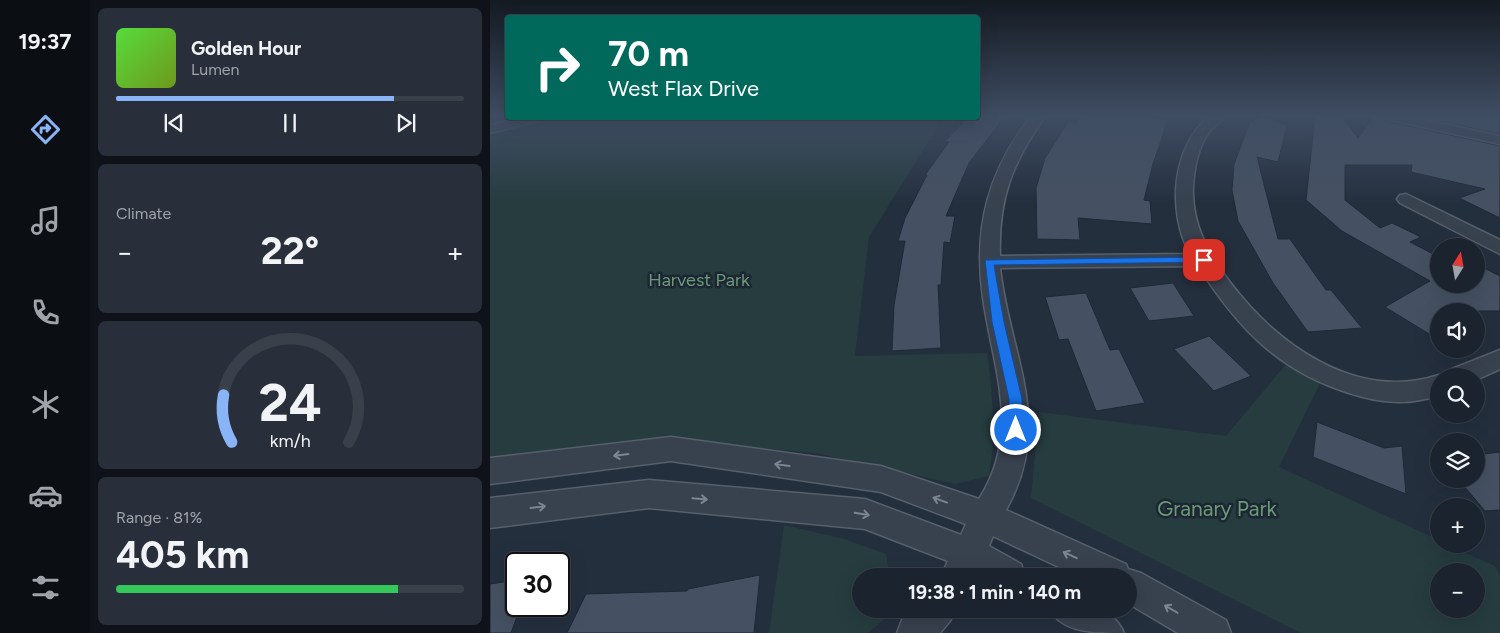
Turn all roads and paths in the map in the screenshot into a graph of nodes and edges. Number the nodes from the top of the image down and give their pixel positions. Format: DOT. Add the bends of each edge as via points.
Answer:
graph roads {
  1 [pos="1018,145"];
  2 [pos="1195,145"];
  3 [pos="1406,199"];
  4 [pos="1500,248"];
  5 [pos="1204,260"];
  6 [pos="989,262"];
  7 [pos="1500,359"];
  8 [pos="1479,368"];
  9 [pos="1430,388"];
  10 [pos="490,471"];
  11 [pos="490,513"];
  12 [pos="985,516"];
  13 [pos="964,565"];
  14 [pos="976,568"];
  15 [pos="1097,568"];
  16 [pos="1137,590"];
  17 [pos="930,618"];
  18 [pos="1082,618"];
  19 [pos="916,633"];
  20 [pos="1106,633"];
  21 [pos="1213,633"];
  1 -- 6 [label="street" via="994,197"];
  2 -- 5 [label="street" via="1184,181 1184,199 1193,239"];
  3 -- 4 [label="street"];
  5 -- 6 [label="street"];
  5 -- 9 [label="street" via="1250,321 1294,360 1340,382 1366,388 1395,394"];
  6 -- 12 [label="street" via="998,322 1016,399 1016,430 1011,464"];
  7 -- 8 [label="street"];
  12 -- 10 [label="street, one-way" via="881,479 671,449"];
  11 -- 13 [label="street, one-way" via="649,494 865,514"];
  12 -- 13 [label="street"];
  15 -- 12 [label="street, one-way"];
  13 -- 14 [label="street"];
  21 -- 16 [label="street, one-way"];
  17 -- 19 [label="street"];
  18 -- 20 [label="street"];
}
